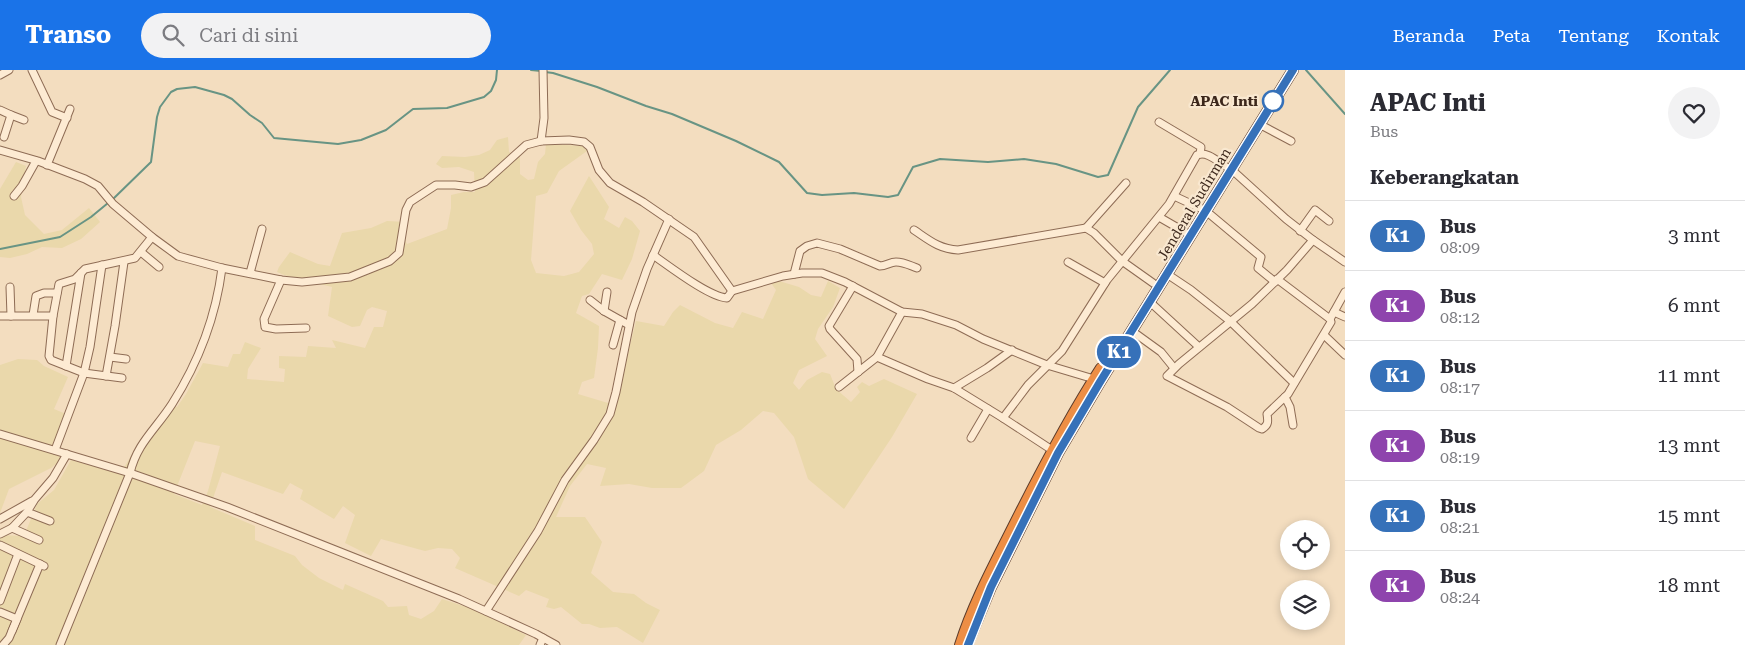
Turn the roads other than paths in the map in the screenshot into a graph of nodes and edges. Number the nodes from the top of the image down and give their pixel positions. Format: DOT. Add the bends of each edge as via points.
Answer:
graph roads {
  1 [pos="9,70"];
  2 [pos="32,70"];
  3 [pos="1284,70"];
  4 [pos="1292,70"];
  5 [pos="543,71"];
  6 [pos="0,75"];
  7 [pos="70,109"];
  8 [pos="0,110"];
  9 [pos="11,115"];
  10 [pos="67,118"];
  11 [pos="24,120"];
  12 [pos="1159,122"];
  13 [pos="1259,124"];
  14 [pos="4,137"];
  15 [pos="1291,140"];
  16 [pos="541,141"];
  17 [pos="0,150"];
  18 [pos="1200,154"];
  19 [pos="36,161"];
  20 [pos="47,165"];
  21 [pos="1228,168"];
  22 [pos="1126,183"];
  23 [pos="14,196"];
  24 [pos="1174,196"];
  25 [pos="1203,210"];
  26 [pos="1159,217"];
  27 [pos="669,219"];
  28 [pos="1330,221"];
  29 [pos="1086,228"];
  30 [pos="262,229"];
  31 [pos="914,230"];
  32 [pos="1300,231"];
  33 [pos="1186,232"];
  34 [pos="152,238"];
  35 [pos="1313,240"];
  36 [pos="141,252"];
  37 [pos="653,255"];
  38 [pos="1122,261"];
  39 [pos="124,262"];
  40 [pos="1068,262"];
  41 [pos="1345,262"];
  42 [pos="102,265"];
  43 [pos="159,267"];
  44 [pos="222,268"];
  45 [pos="917,268"];
  46 [pos="81,273"];
  47 [pos="250,273"];
  48 [pos="794,274"];
  49 [pos="1167,274"];
  50 [pos="281,280"];
  51 [pos="1276,280"];
  52 [pos="1105,283"];
  53 [pos="1154,283"];
  54 [pos="853,286"];
  55 [pos="10,287"];
  56 [pos="732,291"];
  57 [pos="57,292"];
  58 [pos="607,292"];
  59 [pos="1345,292"];
  60 [pos="590,300"];
  61 [pos="1150,302"];
  62 [pos="604,311"];
  63 [pos="902,312"];
  64 [pos="1334,312"];
  65 [pos="33,315"];
  66 [pos="0,316"];
  67 [pos="11,316"];
  68 [pos="53,316"];
  69 [pos="1345,317"];
  70 [pos="1330,319"];
  71 [pos="620,320"];
  72 [pos="1230,321"];
  73 [pos="629,325"];
  74 [pos="306,328"];
  75 [pos="1132,331"];
  76 [pos="1324,335"];
  77 [pos="613,345"];
  78 [pos="1199,347"];
  79 [pos="1012,350"];
  80 [pos="1345,355"];
  81 [pos="110,357"];
  82 [pos="877,357"];
  83 [pos="126,359"];
  84 [pos="1047,365"];
  85 [pos="66,366"];
  86 [pos="1174,368"];
  87 [pos="858,372"];
  88 [pos="84,373"];
  89 [pos="106,376"];
  90 [pos="122,378"];
  91 [pos="1094,378"];
  92 [pos="1294,383"];
  93 [pos="840,387"];
  94 [pos="954,388"];
  95 [pos="1285,397"];
  96 [pos="988,409"];
  97 [pos="1003,418"];
  98 [pos="1293,425"];
  99 [pos="0,434"];
  100 [pos="971,438"];
  101 [pos="55,450"];
  102 [pos="1052,450"];
  103 [pos="67,454"];
  104 [pos="130,473"];
  105 [pos="35,499"];
  106 [pos="27,512"];
  107 [pos="0,519"];
  108 [pos="50,521"];
  109 [pos="12,528"];
  110 [pos="0,534"];
  111 [pos="39,540"];
  112 [pos="0,545"];
  113 [pos="18,554"];
  114 [pos="0,601"];
  115 [pos="486,611"];
  116 [pos="0,612"];
  117 [pos="17,618"];
  118 [pos="12,631"];
  119 [pos="544,638"];
  120 [pos="3,645"];
  121 [pos="60,645"];
  122 [pos="540,645"];
  123 [pos="556,645"];
  124 [pos="960,645"];
  125 [pos="968,645"];
  1 -- 6 [label="street"];
  2 -- 10 [label="street" via="52,112"];
  3 -- 21 [label="highway"];
  4 -- 13 [label="highway, Jenderal Sudirman"];
  5 -- 16 [label="street"];
  7 -- 10 [label="street"];
  8 -- 9 [label="street"];
  9 -- 11 [label="street"];
  9 -- 14 [label="street"];
  10 -- 20 [label="street"];
  12 -- 18 [label="street" via="1201,147"];
  13 -- 15 [label="street"];
  13 -- 21 [label="highway, Jenderal Sudirman"];
  16 -- 27 [label="street" via="569,140 587,144 599,170 610,183"];
  16 -- 50 [label="street" via="524,146 485,182 471,187 440,184 413,199 407,207 399,253 390,261 350,276 308,282"];
  17 -- 19 [label="street"];
  18 -- 21 [label="street"];
  18 -- 24 [label="street"];
  19 -- 20 [label="street"];
  19 -- 23 [label="street"];
  20 -- 34 [label="street" via="98,186 113,204"];
  21 -- 25 [label="highway"];
  21 -- 32 [label="street"];
  22 -- 29 [label="street"];
  24 -- 25 [label="street"];
  24 -- 26 [label="street"];
  25 -- 33 [label="highway"];
  25 -- 49 [label="highway, Jenderal Sudirman"];
  25 -- 51 [label="street" via="1261,257 1258,268"];
  26 -- 33 [label="street"];
  26 -- 38 [label="street"];
  27 -- 37 [label="street"];
  27 -- 56 [label="street" via="694,237"];
  28 -- 32 [label="street" via="1315,210"];
  29 -- 31 [label="street" via="958,250 946,249"];
  29 -- 38 [label="street"];
  30 -- 47 [label="street"];
  32 -- 35 [label="street"];
  33 -- 53 [label="highway"];
  34 -- 36 [label="street"];
  34 -- 44 [label="street" via="178,256"];
  35 -- 41 [label="street"];
  35 -- 51 [label="street"];
  36 -- 39 [label="street"];
  36 -- 43 [label="street"];
  37 -- 56 [label="street" via="723,298"];
  37 -- 73 [label="street"];
  38 -- 52 [label="street"];
  38 -- 53 [label="street"];
  39 -- 42 [label="street"];
  39 -- 81 [label="street"];
  40 -- 52 [label="street"];
  42 -- 46 [label="street"];
  42 -- 88 [label="street"];
  44 -- 47 [label="street"];
  44 -- 104 [label="street" via="205,342 170,406 136,453"];
  45 -- 48 [label="street" via="895,262 880,266 817,242 800,251"];
  46 -- 57 [label="street" via="75,279 59,284"];
  46 -- 85 [label="street"];
  47 -- 50 [label="street"];
  48 -- 54 [label="street" via="822,273"];
  48 -- 56 [label="street"];
  49 -- 61 [label="highway, Jenderal Sudirman"];
  49 -- 72 [label="street"];
  50 -- 74 [label="street" via="264,320 265,327"];
  51 -- 70 [label="street"];
  51 -- 72 [label="street"];
  52 -- 84 [label="street" via="1062,351"];
  53 -- 91 [label="highway"];
  54 -- 63 [label="street"];
  54 -- 87 [label="street" via="829,326 857,359"];
  55 -- 67 [label="street"];
  57 -- 65 [label="street" via="36,296"];
  57 -- 68 [label="street"];
  58 -- 62 [label="street"];
  59 -- 64 [label="street"];
  60 -- 62 [label="street"];
  61 -- 75 [label="highway, Jenderal Sudirman"];
  61 -- 78 [label="street"];
  62 -- 71 [label="street"];
  63 -- 79 [label="street" via="922,314 956,325"];
  63 -- 82 [label="street"];
  64 -- 69 [label="street"];
  64 -- 70 [label="street"];
  65 -- 67 [label="street"];
  65 -- 68 [label="street"];
  66 -- 67 [label="street"];
  68 -- 85 [label="street" via="48,356 50,360"];
  70 -- 76 [label="street"];
  71 -- 73 [label="street"];
  71 -- 77 [label="street"];
  72 -- 78 [label="street"];
  72 -- 92 [label="street"];
  73 -- 115 [label="street" via="610,414"];
  75 -- 86 [label="street" via="1161,352"];
  75 -- 125 [label="highway, Jenderal Sudirman" via="1058,453 991,587"];
  76 -- 80 [label="street"];
  76 -- 92 [label="street"];
  78 -- 86 [label="street"];
  79 -- 84 [label="street"];
  79 -- 94 [label="street"];
  81 -- 83 [label="street"];
  81 -- 89 [label="street"];
  82 -- 87 [label="street"];
  82 -- 94 [label="street"];
  84 -- 91 [label="street"];
  84 -- 97 [label="street"];
  85 -- 88 [label="street"];
  86 -- 95 [label="street" via="1168,375 1169,379 1227,407 1262,429 1267,425 1267,414"];
  87 -- 93 [label="street"];
  88 -- 89 [label="street"];
  88 -- 101 [label="street"];
  89 -- 90 [label="street"];
  91 -- 102 [label="highway"];
  92 -- 95 [label="street"];
  94 -- 96 [label="street"];
  95 -- 98 [label="street"];
  96 -- 97 [label="street"];
  96 -- 100 [label="street"];
  97 -- 102 [label="street"];
  99 -- 101 [label="street"];
  101 -- 103 [label="street"];
  102 -- 124 [label="highway" via="985,584"];
  103 -- 104 [label="street"];
  103 -- 105 [label="street"];
  104 -- 115 [label="street" via="227,507"];
  104 -- 121 [label="street"];
  105 -- 106 [label="street"];
  105 -- 107 [label="street"];
  106 -- 108 [label="street"];
  106 -- 109 [label="street"];
  109 -- 110 [label="street"];
  109 -- 111 [label="street"];
  112 -- 113 [label="street"];
  113 -- 114 [label="street"];
  113 -- 117 [label="street" via="42,565"];
  115 -- 119 [label="street"];
  116 -- 117 [label="street"];
  117 -- 118 [label="street"];
  117 -- 120 [label="street"];
  119 -- 122 [label="street"];
  119 -- 123 [label="street"];
}
